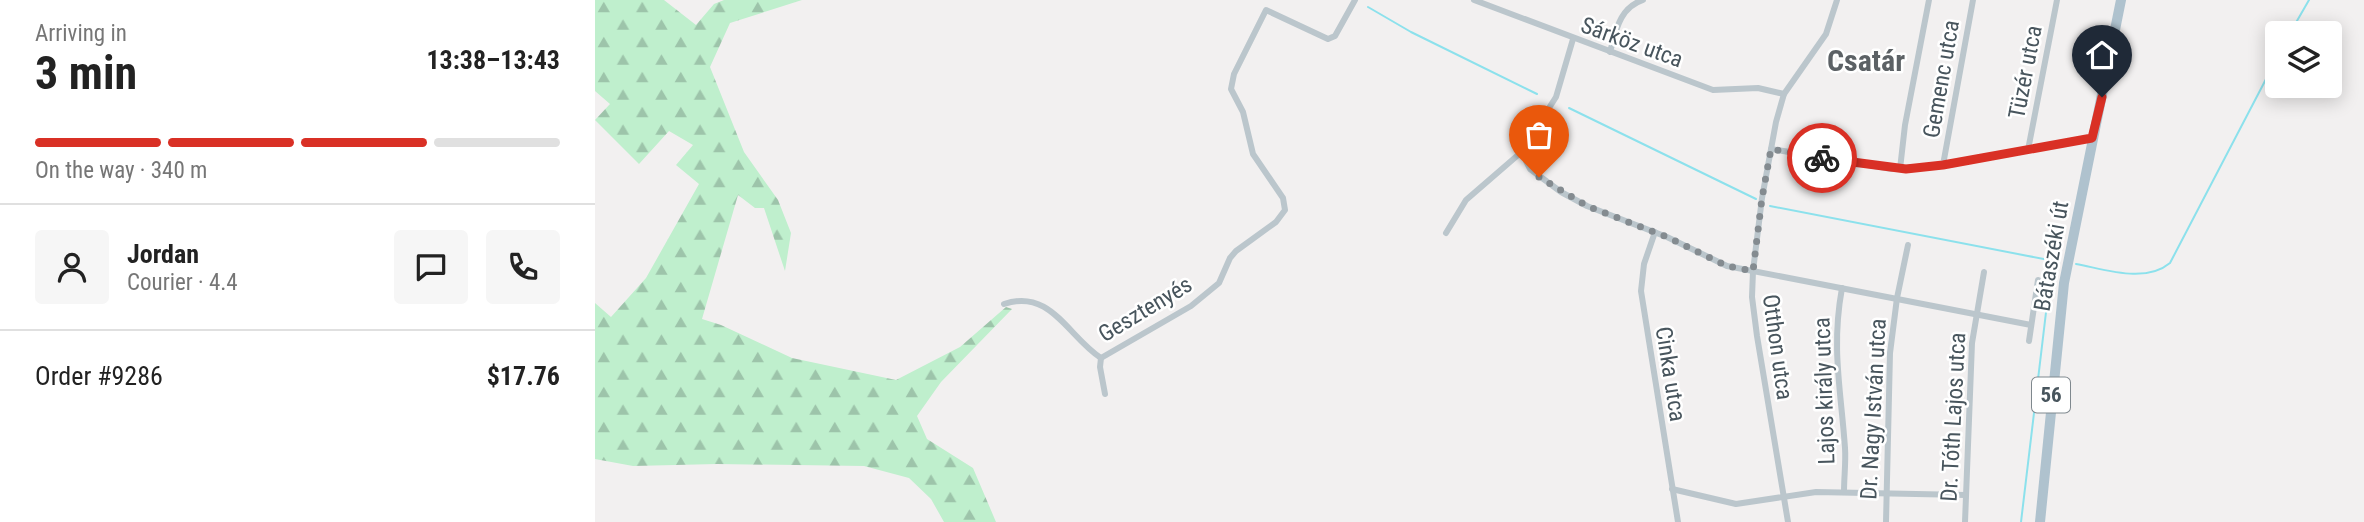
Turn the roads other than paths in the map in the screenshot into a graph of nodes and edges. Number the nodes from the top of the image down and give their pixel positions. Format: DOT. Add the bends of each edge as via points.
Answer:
graph roads {
  1 [pos="1355,0"];
  2 [pos="1473,0"];
  3 [pos="1643,0"];
  4 [pos="1837,0"];
  5 [pos="1929,0"];
  6 [pos="1973,0"];
  7 [pos="2057,0"];
  8 [pos="2121,0"];
  9 [pos="1573,39"];
  10 [pos="1610,52"];
  11 [pos="1784,94"];
  12 [pos="2092,138"];
  13 [pos="1525,149"];
  14 [pos="1771,149"];
  15 [pos="2028,150"];
  16 [pos="1943,165"];
  17 [pos="1900,169"];
  18 [pos="1655,232"];
  19 [pos="1446,233"];
  20 [pos="1908,245"];
  21 [pos="1753,271"];
  22 [pos="1984,272"];
  23 [pos="2038,280"];
  24 [pos="1842,288"];
  25 [pos="1897,298"];
  26 [pos="1004,303"];
  27 [pos="1976,313"];
  28 [pos="2031,325"];
  29 [pos="2029,341"];
  30 [pos="1101,358"];
  31 [pos="1105,394"];
  32 [pos="1672,489"];
  33 [pos="1844,492"];
  34 [pos="1887,493"];
  35 [pos="1966,495"];
  36 [pos="1784,496"];
  37 [pos="1678,522"];
  38 [pos="1788,522"];
  39 [pos="1886,522"];
  40 [pos="1965,522"];
  41 [pos="2040,522"];
  1 -- 30 [label="street, Gesztenyés" via="1335,36 1328,39 1266,10 1231,89 1243,112 1253,154 1279,191 1285,211 1230,258 1219,283 1191,306"];
  2 -- 9 [label="street, Sárköz utca"];
  3 -- 10 [label="street" via="1628,7 1619,19"];
  4 -- 11 [label="street" via="1825,34"];
  5 -- 17 [label="street"];
  6 -- 16 [label="street, Gemenc utca"];
  7 -- 15 [label="street, Tüzér utca"];
  8 -- 12 [label="main road, Bátaszéki út / 56"];
  9 -- 10 [label="street, Sárköz utca"];
  9 -- 13 [label="street" via="1556,97"];
  10 -- 11 [label="street, Sárköz utca" via="1713,90 1758,88"];
  11 -- 14 [label="street, Otthon utca"];
  12 -- 15 [label="street"];
  12 -- 41 [label="main road, Bátaszéki út / 56" via="2067,269"];
  13 -- 18 [label="street" via="1530,169 1561,192"];
  13 -- 19 [label="street" via="1467,200"];
  14 -- 17 [label="street"];
  14 -- 21 [label="street, Otthon utca"];
  15 -- 16 [label="street"];
  16 -- 17 [label="street"];
  18 -- 21 [label="street" via="1727,266"];
  18 -- 32 [label="street, Cinka utca" via="1641,291"];
  20 -- 25 [label="street, Dr. Nagy István utca"];
  21 -- 24 [label="street"];
  21 -- 36 [label="street, Otthon utca" via="1756,336"];
  22 -- 27 [label="street, Dr. Tóth Lajos utca"];
  23 -- 28 [label="street"];
  24 -- 25 [label="street"];
  24 -- 33 [label="street, Lajos király utca" via="1836,349"];
  25 -- 27 [label="street"];
  25 -- 34 [label="street, Dr. Nagy István utca" via="1890,353"];
  26 -- 30 [label="street, Gesztenyés" via="1034,301"];
  27 -- 28 [label="street"];
  27 -- 35 [label="street, Dr. Tóth Lajos utca"];
  28 -- 29 [label="street"];
  30 -- 31 [label="street"];
  32 -- 36 [label="street" via="1736,504"];
  32 -- 37 [label="street, Cinka utca"];
  33 -- 34 [label="street"];
  33 -- 36 [label="street"];
  34 -- 35 [label="street"];
  34 -- 39 [label="street, Dr. Nagy István utca"];
  35 -- 40 [label="street, Dr. Tóth Lajos utca"];
  36 -- 38 [label="street, Otthon utca"];
}
